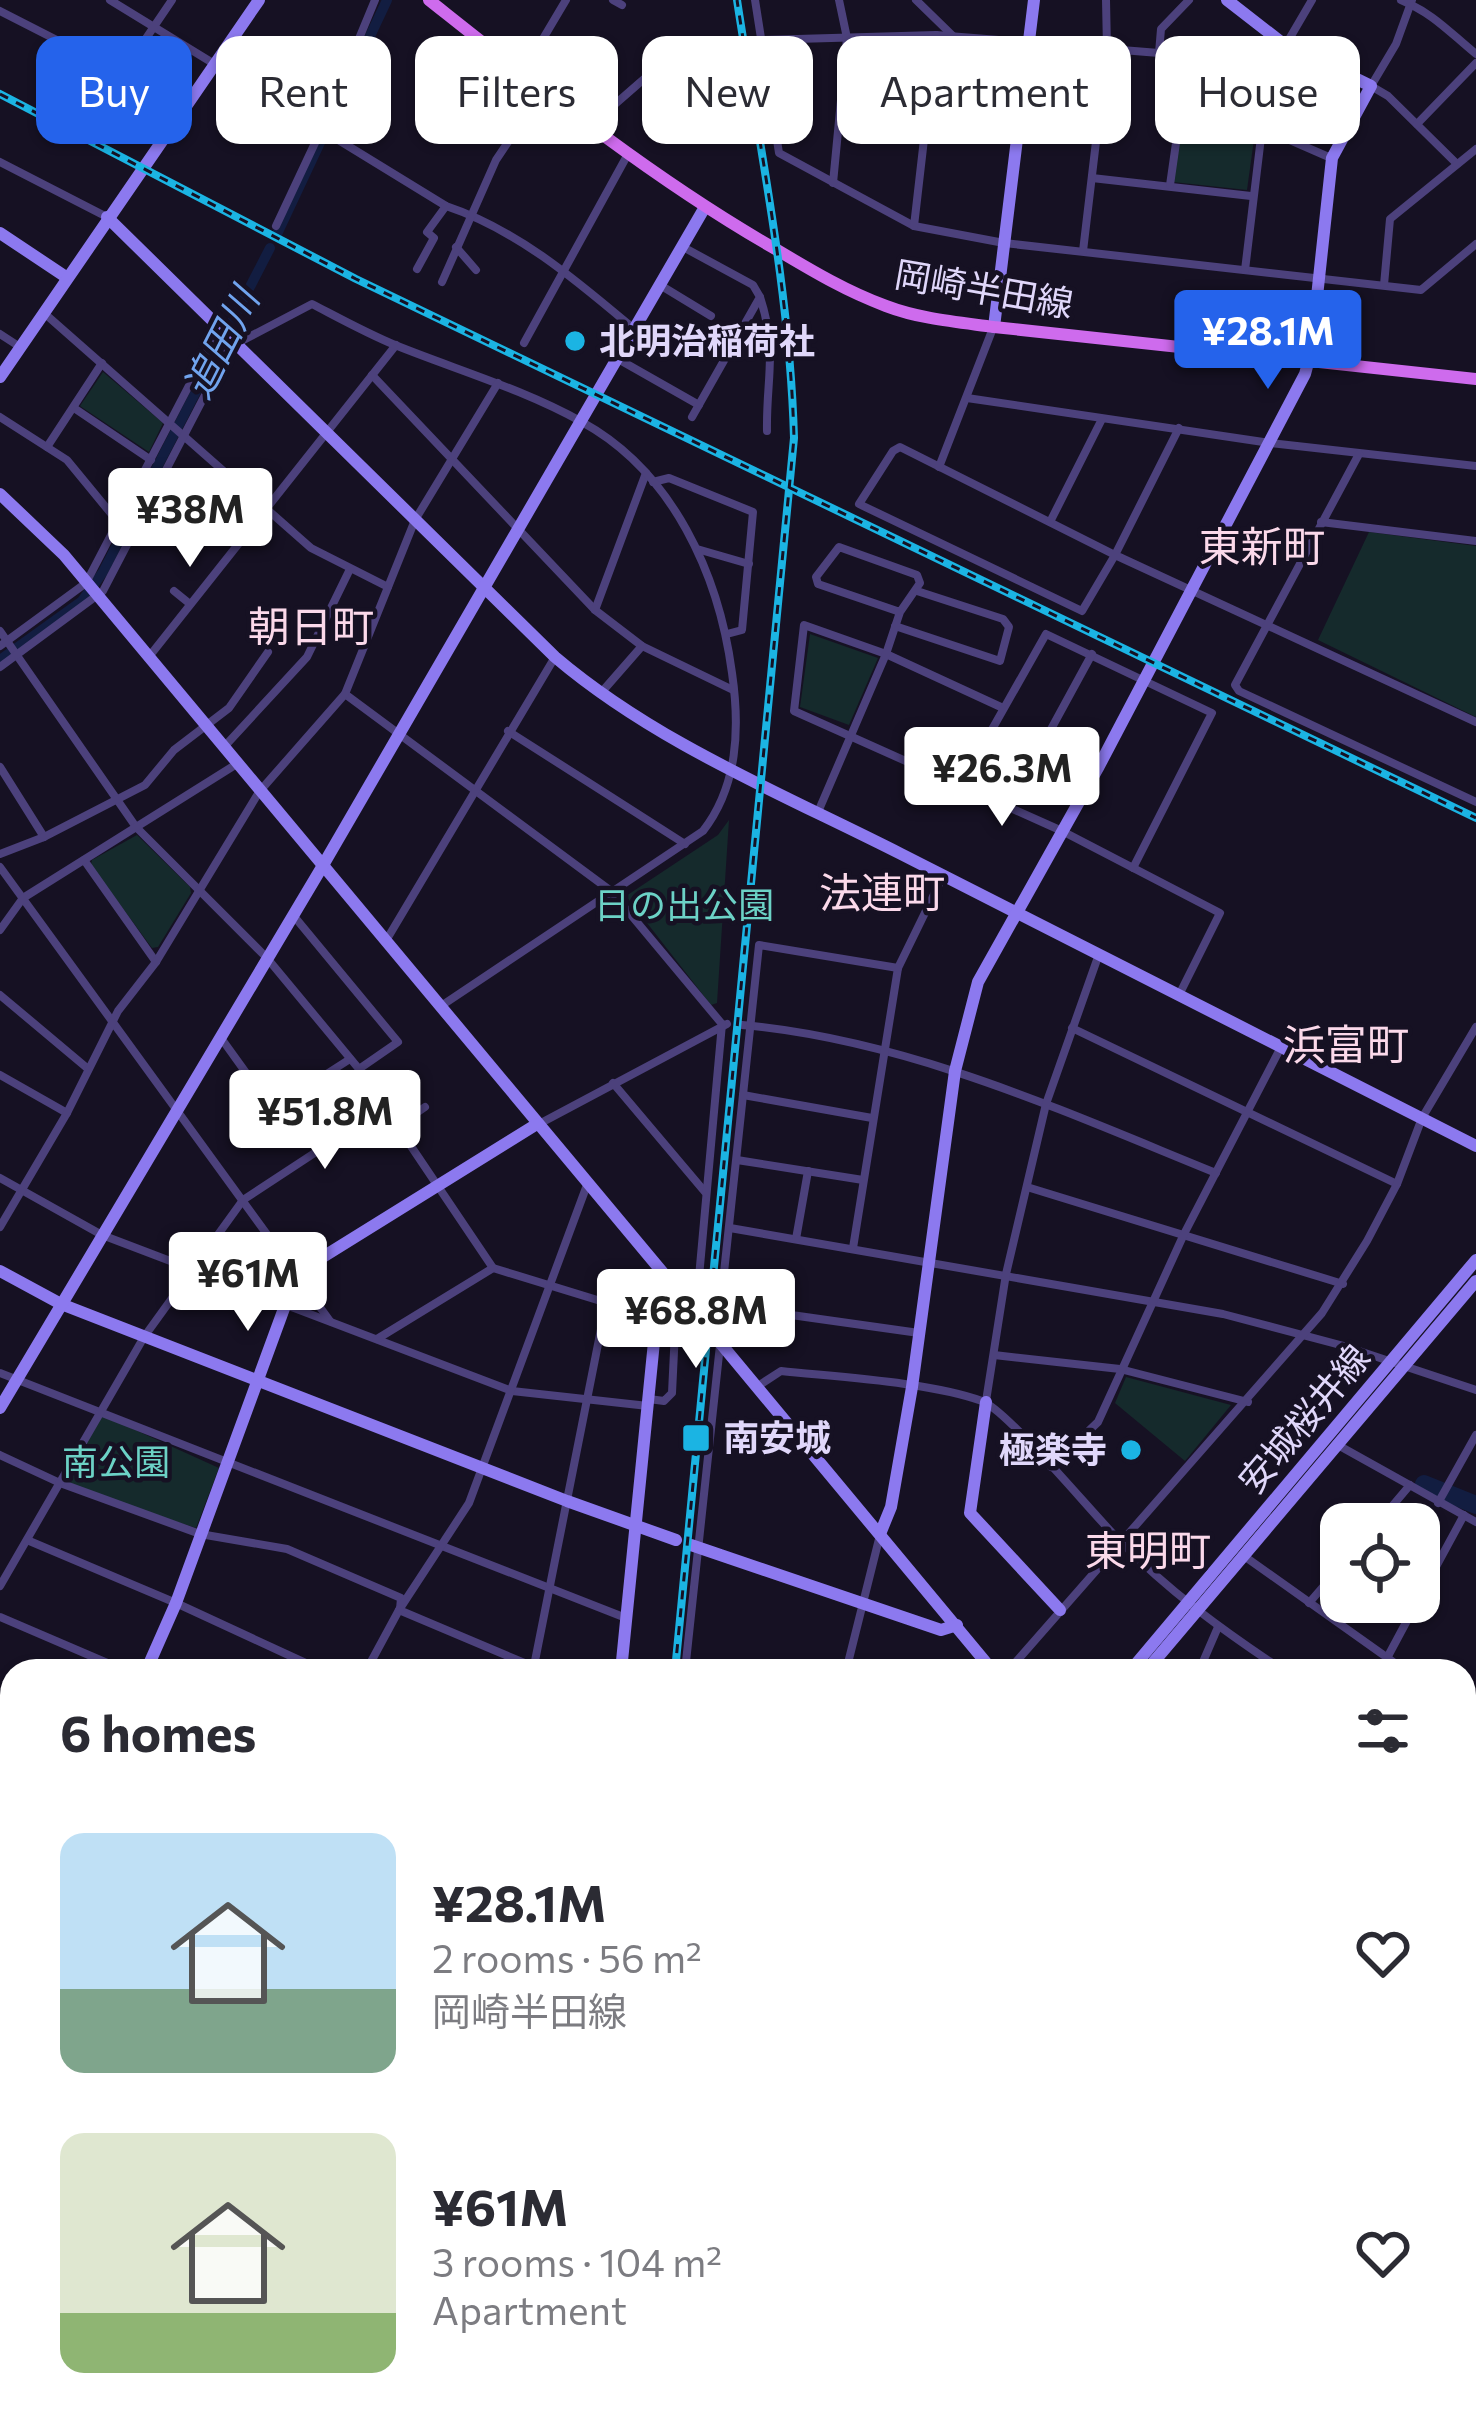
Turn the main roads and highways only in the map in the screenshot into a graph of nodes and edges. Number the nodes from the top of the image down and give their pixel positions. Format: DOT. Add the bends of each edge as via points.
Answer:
graph roads {
  1 [pos="429,0"];
  2 [pos="1476,379"];
  1 -- 2 [label="main road, 岡崎半田線" via="705,207 890,308 994,327"];
}
